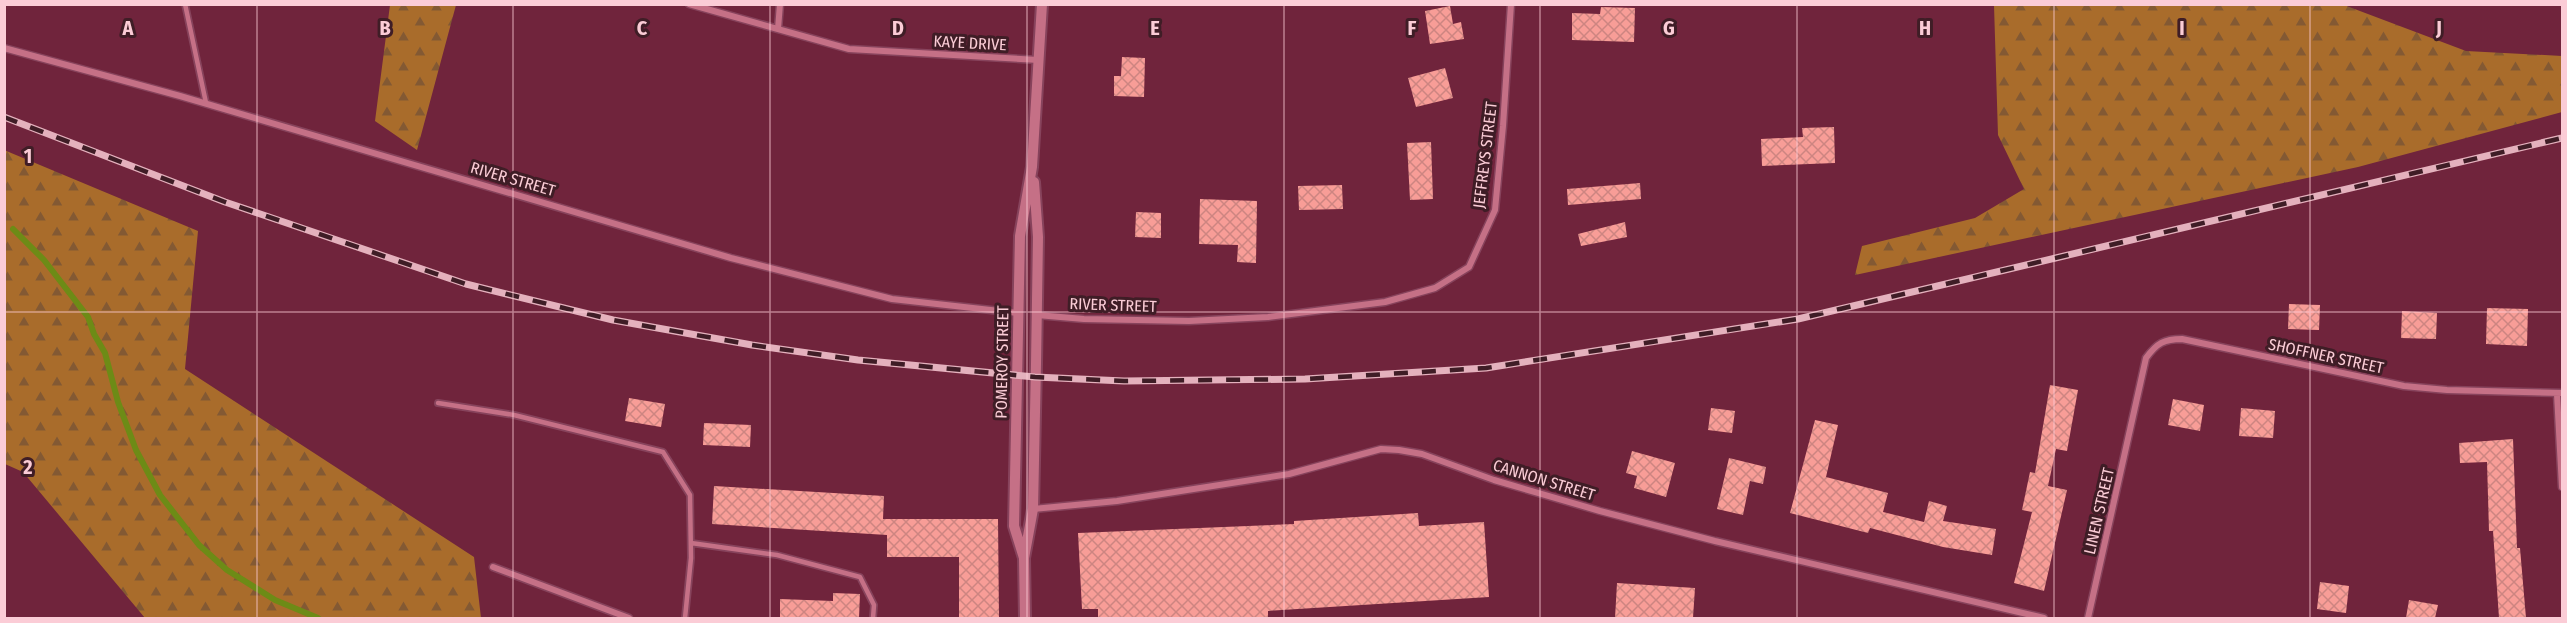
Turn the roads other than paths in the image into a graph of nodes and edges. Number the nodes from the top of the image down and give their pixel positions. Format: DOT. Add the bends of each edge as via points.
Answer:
graph roads {
  1 [pos="185,4"];
  2 [pos="689,4"];
  3 [pos="780,4"];
  4 [pos="1042,4"];
  5 [pos="1511,4"];
  6 [pos="778,29"];
  7 [pos="4,48"];
  8 [pos="1040,60"];
  9 [pos="206,103"];
  10 [pos="1032,167"];
  11 [pos="1018,313"];
  12 [pos="1037,315"];
  13 [pos="1189,321"];
  14 [pos="2560,393"];
  15 [pos="438,403"];
  16 [pos="2136,409"];
  17 [pos="2562,487"];
  18 [pos="1033,509"];
  19 [pos="691,543"];
  20 [pos="1024,558"];
  21 [pos="493,567"];
  22 [pos="629,618"];
  23 [pos="686,618"];
  24 [pos="873,618"];
  25 [pos="1025,618"];
  26 [pos="2044,618"];
  27 [pos="2088,618"];
  1 -- 9 [label="lane"];
  2 -- 6 [label="street, KAYE DRIVE"];
  3 -- 6 [label="street"];
  4 -- 8 [label="street, POMEROY STREET"];
  5 -- 13 [label="street, JEFFREYS STREET" via="1495,210 1469,267 1435,288 1385,302 1268,317"];
  6 -- 8 [label="street, KAYE DRIVE" via="849,49"];
  7 -- 9 [label="street, RIVER STREET"];
  8 -- 10 [label="street, POMEROY STREET"];
  9 -- 11 [label="street, RIVER STREET" via="731,258 881,296"];
  10 -- 11 [label="street, POMEROY STREET" via="1020,236"];
  10 -- 12 [label="street, POMEROY STREET" via="1038,237"];
  11 -- 20 [label="street, POMEROY STREET" via="1014,526"];
  12 -- 13 [label="street, RIVER STREET"];
  12 -- 18 [label="street, POMEROY STREET"];
  14 -- 16 [label="street, SHOFFNER STREET" via="2404,386 2182,339 2166,339 2146,358"];
  14 -- 17 [label="street"];
  15 -- 19 [label="lane" via="514,415 663,452 690,495"];
  16 -- 27 [label="street, LINEN STREET"];
  18 -- 20 [label="street, POMEROY STREET"];
  18 -- 26 [label="street, CANNON STREET" via="1117,501 1289,474 1381,449 1399,450 1635,520"];
  19 -- 23 [label="lane"];
  19 -- 24 [label="lane" via="777,555 860,576 874,605"];
  20 -- 25 [label="street, POMEROY STREET"];
  21 -- 22 [label="street"];
}
